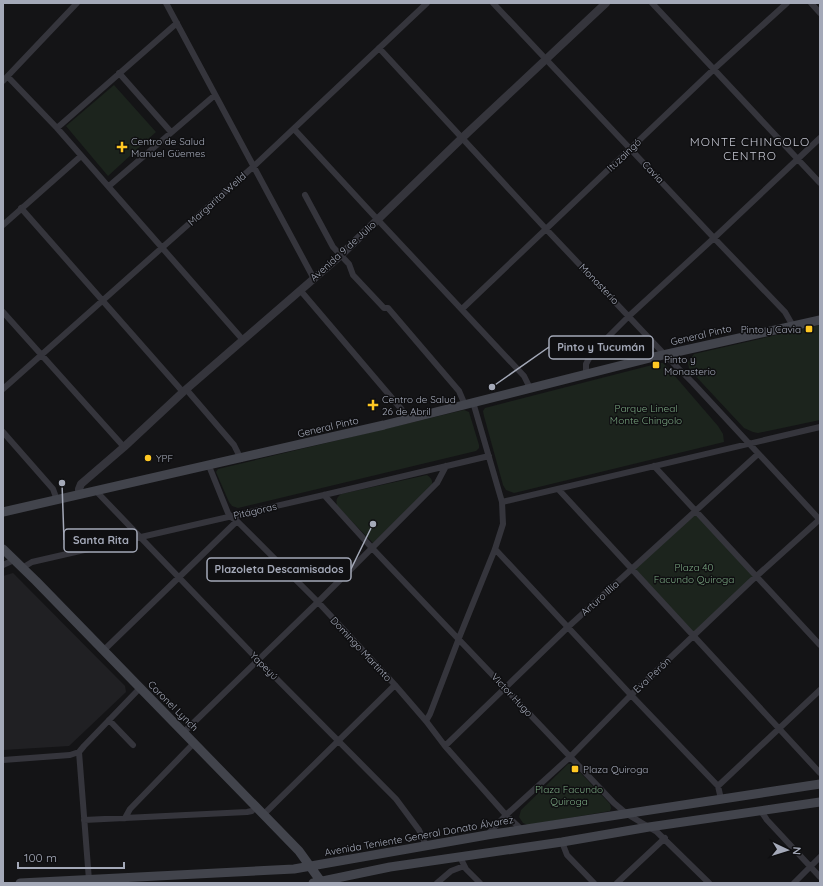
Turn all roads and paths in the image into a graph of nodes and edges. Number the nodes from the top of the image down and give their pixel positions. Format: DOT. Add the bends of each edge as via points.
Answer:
graph roads {
  1 [pos="77,3"];
  2 [pos="166,3"];
  3 [pos="427,3"];
  4 [pos="493,3"];
  5 [pos="606,3"];
  6 [pos="652,3"];
  7 [pos="787,3"];
  8 [pos="811,3"];
  9 [pos="820,13"];
  10 [pos="177,23"];
  11 [pos="379,48"];
  12 [pos="547,59"];
  13 [pos="714,70"];
  14 [pos="119,73"];
  15 [pos="6,79"];
  16 [pos="215,95"];
  17 [pos="58,128"];
  18 [pos="294,129"];
  19 [pos="171,132"];
  20 [pos="462,138"];
  21 [pos="820,138"];
  22 [pos="631,148"];
  23 [pos="81,156"];
  24 [pos="798,159"];
  25 [pos="254,166"];
  26 [pos="820,182"];
  27 [pos="109,186"];
  28 [pos="305,195"];
  29 [pos="21,208"];
  30 [pos="378,220"];
  31 [pos="3,224"];
  32 [pos="546,229"];
  33 [pos="714,238"];
  34 [pos="162,248"];
  35 [pos="340,256"];
  36 [pos="314,279"];
  37 [pos="300,290"];
  38 [pos="102,301"];
  39 [pos="462,309"];
  40 [pos="3,312"];
  41 [pos="629,316"];
  42 [pos="820,320"];
  43 [pos="793,326"];
  44 [pos="242,340"];
  45 [pos="41,355"];
  46 [pos="665,355"];
  47 [pos="586,374"];
  48 [pos="530,388"];
  49 [pos="3,389"];
  50 [pos="184,391"];
  51 [pos="469,404"];
  52 [pos="407,420"];
  53 [pos="820,427"];
  54 [pos="3,432"];
  55 [pos="748,443"];
  56 [pos="124,447"];
  57 [pos="758,454"];
  58 [pos="488,456"];
  59 [pos="241,458"];
  60 [pos="209,466"];
  61 [pos="446,466"];
  62 [pos="654,466"];
  63 [pos="559,490"];
  64 [pos="96,491"];
  65 [pos="80,494"];
  66 [pos="324,496"];
  67 [pos="57,500"];
  68 [pos="502,502"];
  69 [pos="695,511"];
  70 [pos="3,512"];
  71 [pos="230,517"];
  72 [pos="820,519"];
  73 [pos="238,521"];
  74 [pos="140,537"];
  75 [pos="372,548"];
  76 [pos="3,549"];
  77 [pos="495,549"];
  78 [pos="14,560"];
  79 [pos="3,564"];
  80 [pos="22,568"];
  81 [pos="632,569"];
  82 [pos="757,577"];
  83 [pos="179,578"];
  84 [pos="318,602"];
  85 [pos="568,627"];
  86 [pos="694,637"];
  87 [pos="459,638"];
  88 [pos="820,645"];
  89 [pos="104,650"];
  90 [pos="258,660"];
  91 [pos="395,685"];
  92 [pos="505,687"];
  93 [pos="140,688"];
  94 [pos="820,690"];
  95 [pos="631,695"];
  96 [pos="109,720"];
  97 [pos="426,720"];
  98 [pos="779,728"];
  99 [pos="184,732"];
  100 [pos="339,742"];
  101 [pos="194,743"];
  102 [pos="133,745"];
  103 [pos="444,746"];
  104 [pos="79,752"];
  105 [pos="570,757"];
  106 [pos="3,760"];
  107 [pos="820,773"];
  108 [pos="820,784"];
  109 [pos="718,786"];
  110 [pos="721,799"];
  111 [pos="820,802"];
  112 [pos="256,806"];
  113 [pos="761,811"];
  114 [pos="264,814"];
  115 [pos="627,814"];
  116 [pos="506,815"];
  117 [pos="125,818"];
  118 [pos="84,820"];
  119 [pos="649,827"];
  120 [pos="521,829"];
  121 [pos="487,835"];
  122 [pos="665,838"];
  123 [pos="562,842"];
  124 [pos="426,845"];
  125 [pos="460,857"];
  126 [pos="820,857"];
  127 [pos="448,859"];
  128 [pos="310,866"];
  129 [pos="464,866"];
  130 [pos="810,867"];
  131 [pos="451,871"];
  132 [pos="820,877"];
  133 [pos="89,880"];
  134 [pos="319,882"];
  135 [pos="20,883"];
  136 [pos="437,883"];
  137 [pos="480,883"];
  138 [pos="594,883"];
  139 [pos="617,883"];
  140 [pos="709,883"];
  141 [pos="794,883"];
  1 -- 15 [label="street"];
  2 -- 10 [label="street"];
  3 -- 11 [label="street, Margarita Weild"];
  4 -- 12 [label="street, Cavia"];
  5 -- 12 [label="street, Avenida 9 de Julio"];
  6 -- 13 [label="street"];
  7 -- 13 [label="street, Ituzaingó"];
  8 -- 9 [label="street"];
  10 -- 14 [label="street"];
  10 -- 16 [label="street"];
  11 -- 18 [label="street, Margarita Weild"];
  11 -- 20 [label="street, Monasterio"];
  12 -- 20 [label="street, Avenida 9 de Julio"];
  12 -- 22 [label="street, Cavia"];
  13 -- 22 [label="street, Ituzaingó"];
  13 -- 24 [label="street"];
  14 -- 17 [label="street"];
  14 -- 19 [label="street"];
  15 -- 17 [label="street"];
  16 -- 19 [label="street"];
  16 -- 25 [label="street"];
  17 -- 23 [label="street"];
  18 -- 25 [label="street, Margarita Weild"];
  18 -- 30 [label="street"];
  19 -- 27 [label="street"];
  20 -- 30 [label="street, Avenida 9 de Julio"];
  20 -- 32 [label="street, Monasterio"];
  21 -- 24 [label="street"];
  22 -- 32 [label="street, Ituzaingó"];
  22 -- 33 [label="street, Cavia"];
  23 -- 27 [label="street"];
  23 -- 29 [label="street"];
  24 -- 26 [label="street"];
  24 -- 33 [label="street"];
  25 -- 34 [label="street, Margarita Weild"];
  25 -- 36 [label="street"];
  27 -- 34 [label="street"];
  28 -- 35 [label="street"];
  29 -- 31 [label="street"];
  29 -- 38 [label="street"];
  30 -- 35 [label="street, Avenida 9 de Julio"];
  30 -- 39 [label="street"];
  32 -- 39 [label="street, Ituzaingó"];
  32 -- 41 [label="street, Monasterio"];
  33 -- 41 [label="street"];
  33 -- 43 [label="street, Cavia" via="785,312"];
  34 -- 38 [label="street, Margarita Weild"];
  34 -- 44 [label="street"];
  35 -- 36 [label="street, Avenida 9 de Julio"];
  35 -- 51 [label="street" via="349,264 353,275 384,308 388,308"];
  36 -- 37 [label="street, Avenida 9 de Julio"];
  37 -- 44 [label="street, Avenida 9 de Julio"];
  37 -- 52 [label="street" via="403,411"];
  38 -- 45 [label="street, Margarita Weild"];
  38 -- 50 [label="street"];
  39 -- 48 [label="street" via="524,376"];
  40 -- 45 [label="street"];
  41 -- 46 [label="street, Monasterio"];
  41 -- 47 [label="street" via="592,353 586,364"];
  42 -- 43 [label="main road, General Pinto"];
  43 -- 46 [label="main road, General Pinto"];
  44 -- 50 [label="street, Avenida 9 de Julio"];
  45 -- 49 [label="street, Margarita Weild"];
  45 -- 56 [label="street"];
  46 -- 47 [label="main road, General Pinto"];
  46 -- 55 [label="street, Monasterio"];
  47 -- 48 [label="main road, General Pinto"];
  48 -- 51 [label="main road, General Pinto"];
  50 -- 56 [label="street, Avenida 9 de Julio"];
  50 -- 59 [label="street" via="234,445"];
  51 -- 52 [label="main road, General Pinto"];
  51 -- 58 [label="street"];
  52 -- 59 [label="main road, General Pinto"];
  53 -- 55 [label="street"];
  54 -- 67 [label="street" via="53,489"];
  55 -- 57 [label="street, Monasterio"];
  55 -- 62 [label="street"];
  56 -- 65 [label="street, Avenida 9 de Julio" via="81,484"];
  57 -- 69 [label="street, Arturo Illia"];
  57 -- 72 [label="street, Monasterio"];
  58 -- 61 [label="street, Pitágoras"];
  58 -- 68 [label="street"];
  59 -- 60 [label="main road, General Pinto"];
  60 -- 64 [label="main road, General Pinto"];
  60 -- 71 [label="street"];
  61 -- 66 [label="street, Pitágoras"];
  61 -- 75 [label="street" via="437,483"];
  62 -- 63 [label="street"];
  62 -- 69 [label="street"];
  63 -- 68 [label="street"];
  63 -- 81 [label="street"];
  64 -- 65 [label="main road, General Pinto"];
  64 -- 74 [label="street, Yapeyú"];
  65 -- 67 [label="main road, General Pinto"];
  66 -- 71 [label="street, Pitágoras"];
  66 -- 75 [label="street, Victor Hugo"];
  67 -- 70 [label="main road, General Pinto"];
  68 -- 77 [label="street" via="503,524"];
  69 -- 81 [label="street, Arturo Illia"];
  69 -- 82 [label="street"];
  71 -- 73 [label="street, Domingo Martinto"];
  71 -- 74 [label="street, Pitágoras"];
  72 -- 82 [label="street, Eva Perón"];
  73 -- 83 [label="street"];
  73 -- 84 [label="street, Domingo Martinto"];
  74 -- 80 [label="street, Pitágoras" via="32,562"];
  74 -- 83 [label="street, Yapeyú"];
  75 -- 84 [label="street"];
  75 -- 87 [label="street, Victor Hugo"];
  76 -- 78 [label="main road, Coronel Lynch"];
  77 -- 85 [label="street"];
  77 -- 87 [label="street"];
  78 -- 79 [label="street"];
  78 -- 80 [label="main road, Coronel Lynch"];
  80 -- 89 [label="main road, Coronel Lynch"];
  81 -- 85 [label="street, Arturo Illia"];
  81 -- 86 [label="street"];
  82 -- 86 [label="street, Eva Perón"];
  82 -- 88 [label="street"];
  83 -- 89 [label="street"];
  83 -- 90 [label="street, Yapeyú"];
  84 -- 90 [label="street"];
  84 -- 91 [label="street, Domingo Martinto"];
  85 -- 92 [label="street, Arturo Illia"];
  85 -- 95 [label="street"];
  86 -- 95 [label="street, Eva Perón"];
  86 -- 98 [label="street"];
  87 -- 92 [label="street, Victor Hugo"];
  87 -- 97 [label="street"];
  89 -- 93 [label="main road, Coronel Lynch"];
  90 -- 99 [label="street"];
  90 -- 100 [label="street, Yapeyú"];
  91 -- 97 [label="street, Domingo Martinto"];
  91 -- 100 [label="street"];
  92 -- 103 [label="street, Arturo Illia"];
  92 -- 105 [label="street, Victor Hugo"];
  93 -- 96 [label="street"];
  93 -- 99 [label="main road, Coronel Lynch"];
  94 -- 98 [label="street"];
  95 -- 105 [label="street, Eva Perón"];
  95 -- 109 [label="street"];
  96 -- 102 [label="street"];
  96 -- 104 [label="street"];
  97 -- 103 [label="street, Domingo Martinto"];
  98 -- 107 [label="street"];
  98 -- 109 [label="street"];
  99 -- 101 [label="main road, Coronel Lynch"];
  100 -- 114 [label="street"];
  100 -- 124 [label="street, Yapeyú" via="396,800 419,830"];
  101 -- 112 [label="main road, Coronel Lynch"];
  101 -- 117 [label="street" via="130,809"];
  103 -- 116 [label="street, Domingo Martinto"];
  104 -- 106 [label="street" via="70,756"];
  104 -- 118 [label="street"];
  105 -- 115 [label="street, Victor Hugo"];
  105 -- 116 [label="street, Eva Perón"];
  108 -- 110 [label="main road, Avenida Teniente General Donato Álvarez"];
  109 -- 110 [label="street"];
  110 -- 115 [label="main road, Avenida Teniente General Donato Álvarez"];
  111 -- 113 [label="main road"];
  112 -- 114 [label="main road, Coronel Lynch"];
  112 -- 117 [label="street" via="247,812"];
  113 -- 119 [label="main road"];
  113 -- 130 [label="street"];
  114 -- 128 [label="main road, Coronel Lynch" via="299,850"];
  115 -- 119 [label="street, Victor Hugo"];
  115 -- 120 [label="main road, Avenida Teniente General Donato Álvarez"];
  116 -- 120 [label="street, Domingo Martinto"];
  116 -- 121 [label="street, Eva Perón"];
  117 -- 118 [label="street"];
  118 -- 133 [label="street"];
  119 -- 122 [label="street, Victor Hugo"];
  119 -- 123 [label="main road"];
  120 -- 121 [label="main road, Avenida Teniente General Donato Álvarez"];
  121 -- 124 [label="main road, Avenida Teniente General Donato Álvarez"];
  122 -- 139 [label="street"];
  122 -- 140 [label="street, Victor Hugo"];
  123 -- 125 [label="main road"];
  123 -- 138 [label="street" via="567,855"];
  124 -- 128 [label="main road, Avenida Teniente General Donato Álvarez"];
  125 -- 127 [label="main road"];
  125 -- 129 [label="street"];
  126 -- 130 [label="street"];
  127 -- 131 [label="street"];
  127 -- 134 [label="main road" via="390,867"];
  128 -- 133 [label="main road, Avenida Teniente General Donato Álvarez"];
  128 -- 134 [label="main road, Coronel Lynch"];
  129 -- 131 [label="street"];
  129 -- 137 [label="street"];
  130 -- 132 [label="street"];
  130 -- 141 [label="street"];
  131 -- 136 [label="street"];
  133 -- 135 [label="main road, Avenida Teniente General Donato Álvarez"];
}
